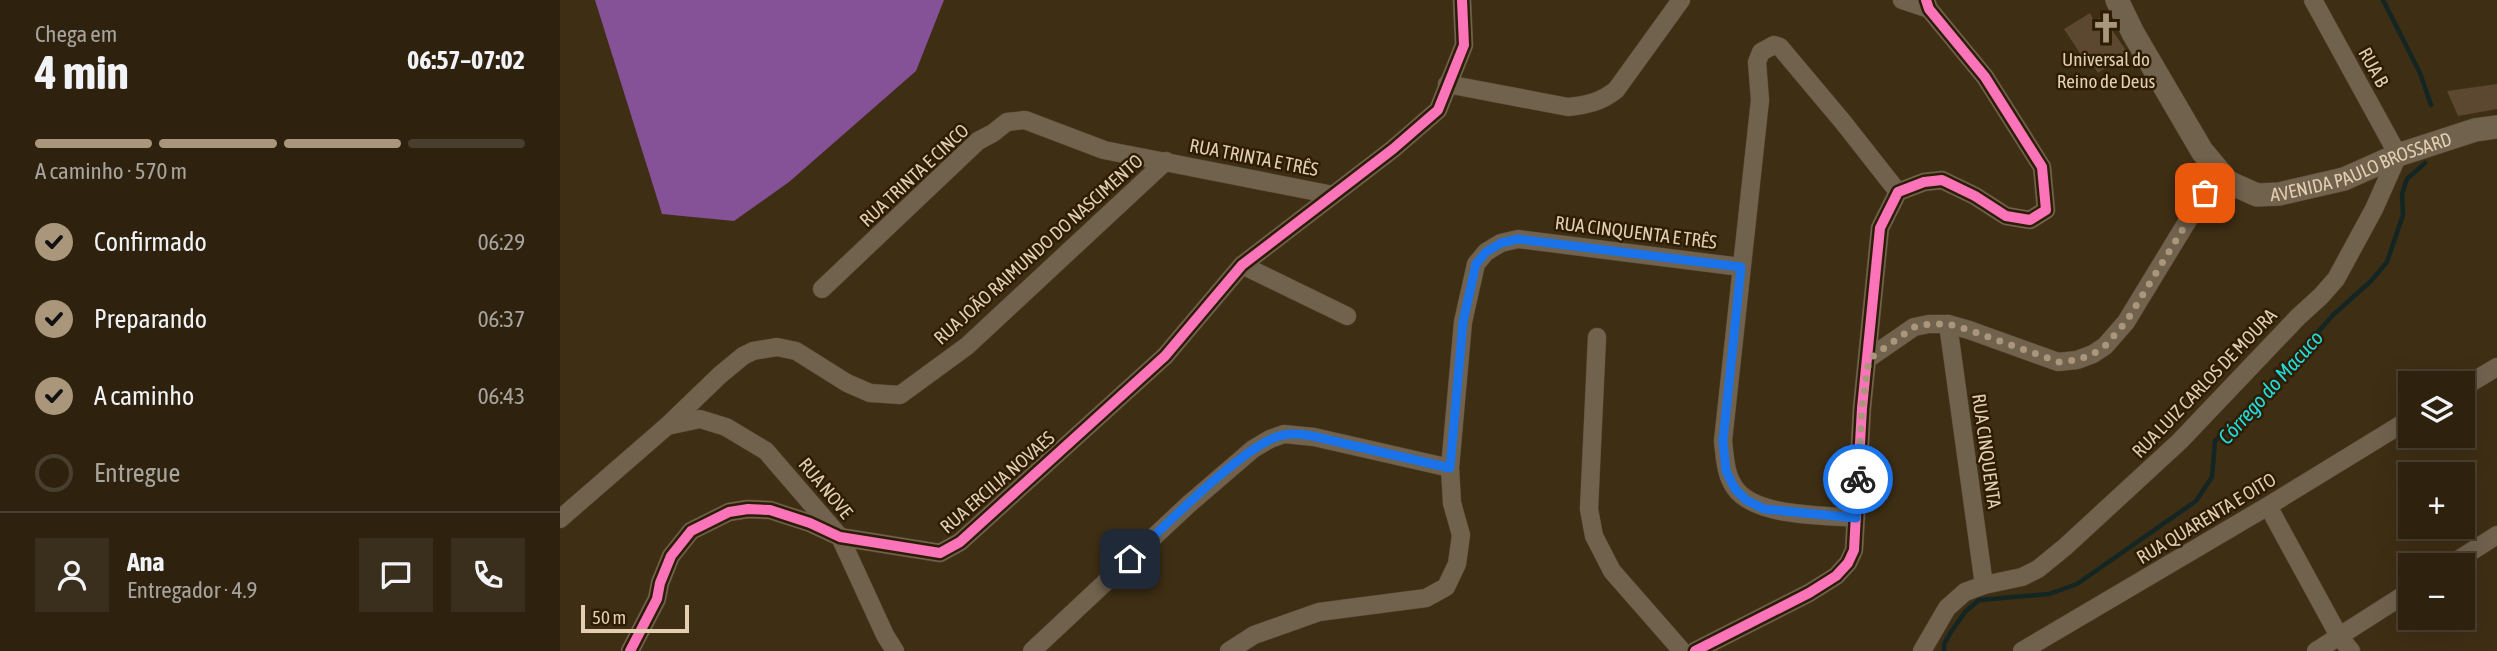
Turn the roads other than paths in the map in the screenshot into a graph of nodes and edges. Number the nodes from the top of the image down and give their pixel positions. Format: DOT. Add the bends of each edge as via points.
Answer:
graph roads {
  1 [pos="1462,0"];
  2 [pos="1681,0"];
  3 [pos="1902,0"];
  4 [pos="2117,0"];
  5 [pos="2312,0"];
  6 [pos="1927,4"];
  7 [pos="1447,84"];
  8 [pos="2497,127"];
  9 [pos="2398,155"];
  10 [pos="1166,161"];
  11 [pos="2218,171"];
  12 [pos="1898,192"];
  13 [pos="1334,195"];
  14 [pos="1242,265"];
  15 [pos="1741,267"];
  16 [pos="822,289"];
  17 [pos="1347,316"];
  18 [pos="1948,324"];
  19 [pos="1597,337"];
  20 [pos="1869,359"];
  21 [pos="2497,367"];
  22 [pos="2475,380"];
  23 [pos="667,426"];
  24 [pos="2398,426"];
  25 [pos="1450,468"];
  26 [pos="2268,506"];
  27 [pos="1856,518"];
  28 [pos="560,519"];
  29 [pos="2497,535"];
  30 [pos="840,537"];
  31 [pos="2469,553"];
  32 [pos="1984,584"];
  33 [pos="2398,599"];
  34 [pos="2339,636"];
  35 [pos="1258,643"];
  36 [pos="630,651"];
  37 [pos="895,651"];
  38 [pos="1032,651"];
  39 [pos="1229,651"];
  40 [pos="1682,651"];
  41 [pos="1695,651"];
  42 [pos="1922,651"];
  43 [pos="2022,651"];
  44 [pos="2316,651"];
  45 [pos="2351,651"];
  1 -- 7 [label="street, RUA ERCILIA NOVAES" via="1464,45"];
  2 -- 7 [label="street" via="1616,90 1603,100 1568,107"];
  3 -- 6 [label="street"];
  4 -- 11 [label="main road, AVENIDA PAULO BROSSARD" via="2202,151"];
  5 -- 9 [label="street, RUA B"];
  6 -- 12 [label="street" via="1985,77 2042,167 2046,210 2030,220 2006,216 1942,180"];
  7 -- 13 [label="street, RUA ERCILIA NOVAES" via="1438,110"];
  8 -- 9 [label="main road, AVENIDA PAULO BROSSARD"];
  9 -- 11 [label="main road, AVENIDA PAULO BROSSARD" via="2344,179 2279,194 2257,195"];
  9 -- 32 [label="street, RUA LUIZ CARLOS DE MOURA" via="2336,279 2321,296 2180,442 2038,569"];
  10 -- 13 [label="street, RUA TRINTA E TRÊS"];
  10 -- 16 [label="street, RUA TRINTA E CINCO" via="1104,150 1025,120 1007,122 978,141"];
  10 -- 23 [label="street, RUA JOÃO RAIMUNDO DO NASCIMENTO" via="967,346 900,395 870,393 796,351 764,348 743,356"];
  11 -- 18 [label="street" via="2126,322 2093,354 2059,362"];
  12 -- 15 [label="street" via="1780,47 1767,47 1757,62 1760,100"];
  12 -- 20 [label="street" via="1881,228"];
  13 -- 14 [label="street, RUA ERCILIA NOVAES"];
  14 -- 17 [label="street"];
  14 -- 30 [label="street, RUA ERCILIA NOVAES" via="1165,356 960,542 940,553"];
  15 -- 25 [label="street, RUA CINQUENTA E TRÊS" via="1518,239 1486,252 1476,264 1463,322"];
  15 -- 27 [label="street, RUA CINQUENTA E TRÊS" via="1723,441 1726,471 1746,500 1764,509"];
  18 -- 20 [label="street" via="1914,327"];
  18 -- 32 [label="street, RUA CINQUENTA"];
  19 -- 40 [label="street" via="1589,509 1594,536 1612,571"];
  20 -- 27 [label="street"];
  21 -- 22 [label="street"];
  23 -- 28 [label="street, RUA JOÃO RAIMUNDO DO NASCIMENTO"];
  23 -- 30 [label="street, RUA NOVE" via="700,419 726,427 766,451"];
  24 -- 26 [label="street, RUA QUARENTA E OITO"];
  25 -- 35 [label="street" via="1452,503 1461,535 1457,564 1446,587 1426,598 1319,612"];
  25 -- 38 [label="street" via="1314,437 1284,434 1270,439 1189,503"];
  26 -- 34 [label="street"];
  26 -- 43 [label="street, RUA QUARENTA E OITO"];
  27 -- 41 [label="street" via="1854,550 1836,576"];
  29 -- 31 [label="street"];
  30 -- 36 [label="street, RUA ERCILIA NOVAES" via="770,510 729,512 707,522 691,531 671,556 657,599"];
  30 -- 37 [label="street, RUA NOVE"];
  32 -- 42 [label="street" via="1965,592 1947,608"];
  33 -- 34 [label="street"];
  34 -- 44 [label="street"];
  34 -- 45 [label="street"];
  35 -- 39 [label="street"];
}
